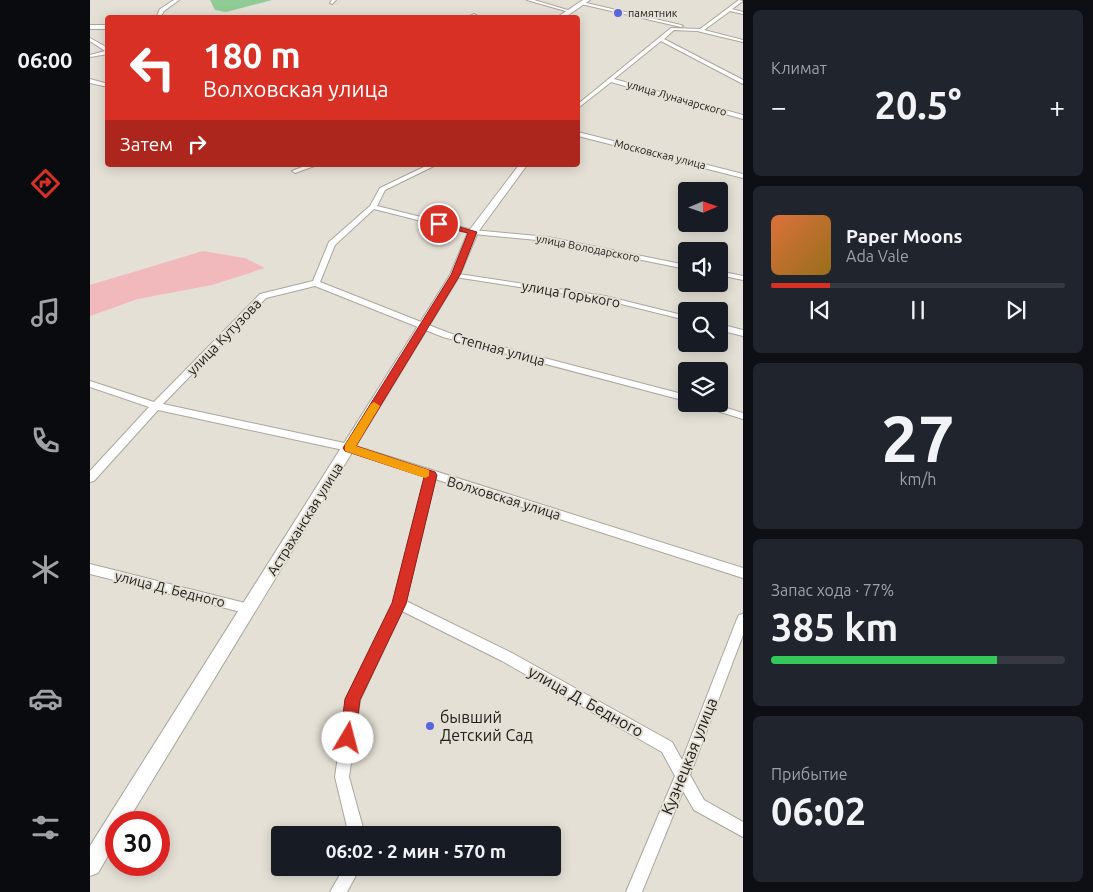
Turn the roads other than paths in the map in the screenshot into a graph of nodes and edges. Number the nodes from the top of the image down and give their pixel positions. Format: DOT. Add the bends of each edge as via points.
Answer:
graph roads {
  1 [pos="177,0"];
  2 [pos="529,0"];
  3 [pos="742,0"];
  4 [pos="582,3"];
  5 [pos="730,10"];
  6 [pos="569,11"];
  7 [pos="743,13"];
  8 [pos="160,15"];
  9 [pos="563,15"];
  10 [pos="90,27"];
  11 [pos="105,27"];
  12 [pos="673,29"];
  13 [pos="702,30"];
  14 [pos="90,39"];
  15 [pos="660,39"];
  16 [pos="743,41"];
  17 [pos="105,50"];
  18 [pos="105,53"];
  19 [pos="90,56"];
  20 [pos="611,80"];
  21 [pos="90,81"];
  22 [pos="743,82"];
  23 [pos="105,85"];
  24 [pos="580,104"];
  25 [pos="743,117"];
  26 [pos="580,135"];
  27 [pos="306,167"];
  28 [pos="429,167"];
  29 [pos="522,167"];
  30 [pos="293,170"];
  31 [pos="743,176"];
  32 [pos="373,207"];
  33 [pos="473,232"];
  34 [pos="678,265"];
  35 [pos="455,275"];
  36 [pos="728,276"];
  37 [pos="743,278"];
  38 [pos="316,283"];
  39 [pos="678,316"];
  40 [pos="423,328"];
  41 [pos="728,329"];
  42 [pos="743,333"];
  43 [pos="90,384"];
  44 [pos="678,396"];
  45 [pos="156,406"];
  46 [pos="728,411"];
  47 [pos="743,416"];
  48 [pos="349,448"];
  49 [pos="431,475"];
  50 [pos="90,478"];
  51 [pos="90,569"];
  52 [pos="743,573"];
  53 [pos="399,604"];
  54 [pos="249,609"];
  55 [pos="743,619"];
  56 [pos="683,775"];
  57 [pos="123,811"];
  58 [pos="355,826"];
  59 [pos="743,830"];
  60 [pos="105,841"];
  61 [pos="90,865"];
  62 [pos="347,876"];
  63 [pos="338,892"];
  64 [pos="634,892"];
  1 -- 8 [label="street"];
  2 -- 6 [label="street"];
  3 -- 5 [label="street"];
  4 -- 6 [label="street"];
  4 -- 12 [label="street"];
  4 -- 13 [label="street"];
  5 -- 7 [label="street"];
  5 -- 13 [label="street"];
  6 -- 9 [label="street"];
  10 -- 11 [label="street"];
  12 -- 13 [label="street"];
  12 -- 15 [label="street"];
  13 -- 16 [label="street"];
  14 -- 17 [label="street"];
  15 -- 20 [label="street"];
  15 -- 22 [label="street"];
  18 -- 19 [label="street"];
  20 -- 24 [label="street"];
  20 -- 25 [label="street, улица Луначарского"];
  21 -- 23 [label="street"];
  26 -- 31 [label="street, Московская улица"];
  27 -- 30 [label="street"];
  28 -- 32 [label="street" via="382,189"];
  29 -- 33 [label="street, Астраханская улица"];
  32 -- 33 [label="street, улица Володарского"];
  32 -- 38 [label="street" via="332,244"];
  33 -- 34 [label="street, улица Володарского" via="548,239"];
  33 -- 35 [label="street, Астраханская улица"];
  35 -- 39 [label="street, улица Горького" via="605,298"];
  35 -- 40 [label="street, Астраханская улица"];
  36 -- 37 [label="street"];
  38 -- 40 [label="street, Степная улица"];
  38 -- 45 [label="street, улица Кутузова" via="263,296"];
  40 -- 44 [label="street, Степная улица"];
  40 -- 48 [label="street, Астраханская улица"];
  41 -- 42 [label="street"];
  43 -- 45 [label="street, Волховская улица"];
  45 -- 48 [label="street, Волховская улица"];
  45 -- 50 [label="street, улица Кутузова"];
  46 -- 47 [label="street"];
  48 -- 49 [label="street, Волховская улица"];
  48 -- 54 [label="street, Астраханская улица"];
  49 -- 52 [label="street, Волховская улица"];
  49 -- 53 [label="street"];
  51 -- 54 [label="street, улица Д. Бедного"];
  53 -- 56 [label="street, улица Д. Бедного" via="507,656 667,747"];
  53 -- 58 [label="street" via="353,699 342,777"];
  54 -- 57 [label="street, Астраханская улица"];
  55 -- 56 [label="street, Кузнецкая улица"];
  56 -- 59 [label="street, улица Д. Бедного" via="699,805"];
  56 -- 64 [label="street, Кузнецкая улица"];
  60 -- 61 [label="street, Астраханская улица"];
  62 -- 63 [label="street"];
}
